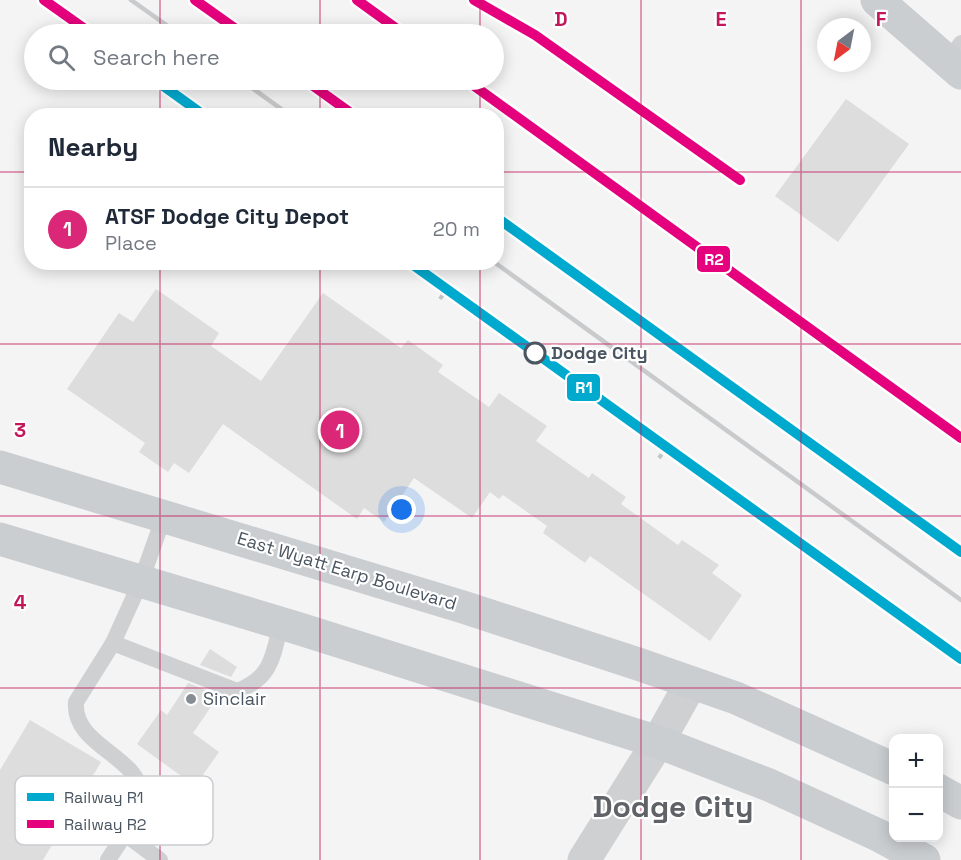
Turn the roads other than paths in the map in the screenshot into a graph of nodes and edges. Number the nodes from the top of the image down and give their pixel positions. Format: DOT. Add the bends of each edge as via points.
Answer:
graph roads {
  1 [pos="877,0"];
  2 [pos="957,60"];
  3 [pos="0,467"];
  4 [pos="165,516"];
  5 [pos="0,539"];
  6 [pos="141,581"];
  7 [pos="281,623"];
  8 [pos="113,643"];
  9 [pos="691,683"];
  10 [pos="658,742"];
  11 [pos="889,767"];
  12 [pos="134,776"];
  13 [pos="943,792"];
  14 [pos="961,803"];
  15 [pos="118,845"];
  16 [pos="140,845"];
  17 [pos="108,860"];
  18 [pos="160,860"];
  19 [pos="584,860"];
  20 [pos="924,860"];
  1 -- 2 [label="main road"];
  3 -- 4 [label="main road, East Wyatt Earp Boulevard"];
  4 -- 6 [label="lane"];
  4 -- 9 [label="main road, East Wyatt Earp Boulevard" via="474,610"];
  5 -- 6 [label="main road"];
  6 -- 7 [label="main road"];
  6 -- 8 [label="lane"];
  7 -- 8 [label="lane" via="264,674 254,685 237,691"];
  7 -- 10 [label="main road"];
  8 -- 12 [label="lane" via="76,702 75,711 85,732"];
  9 -- 10 [label="street"];
  9 -- 11 [label="main road, East Wyatt Earp Boulevard" via="736,698"];
  10 -- 19 [label="street"];
  10 -- 20 [label="main road" via="769,785"];
  13 -- 14 [label="main road"];
  15 -- 17 [label="lane"];
  16 -- 18 [label="lane"];
}
